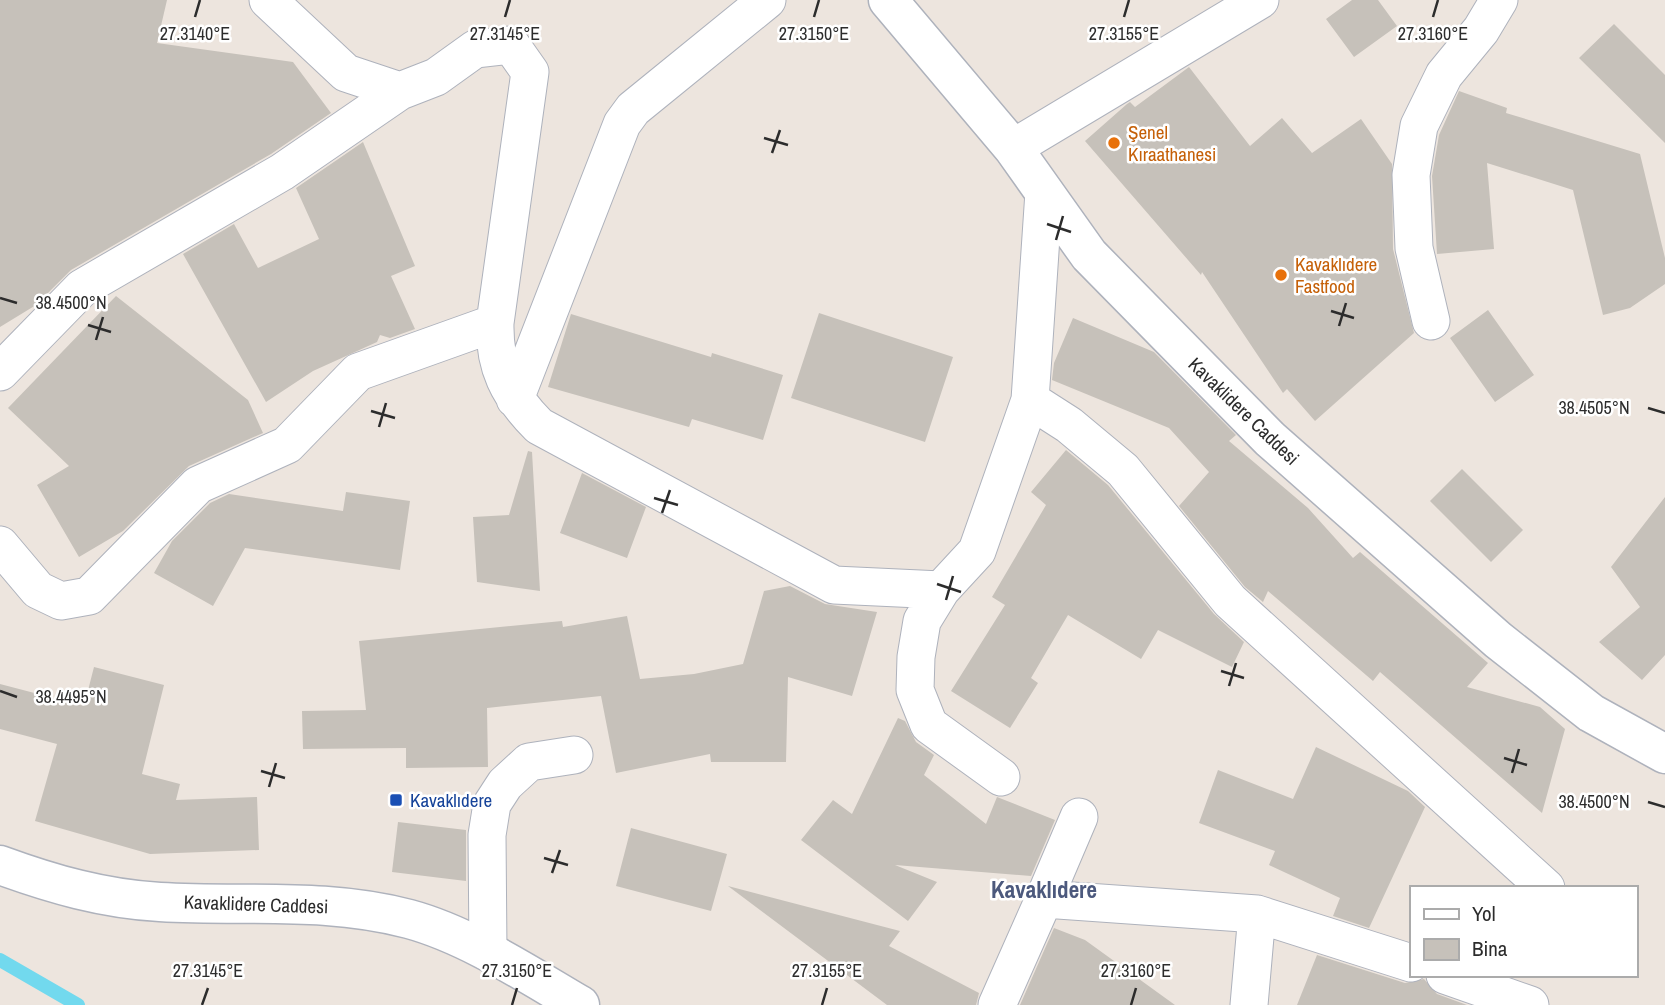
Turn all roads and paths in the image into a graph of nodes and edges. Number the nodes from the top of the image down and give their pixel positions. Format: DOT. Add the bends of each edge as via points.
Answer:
graph roads {
  1 [pos="268,0"];
  2 [pos="767,0"];
  3 [pos="887,0"];
  4 [pos="1260,0"];
  5 [pos="1499,0"];
  6 [pos="400,91"];
  7 [pos="1013,148"];
  8 [pos="1044,192"];
  9 [pos="1432,321"];
  10 [pos="495,323"];
  11 [pos="0,372"];
  12 [pos="515,398"];
  13 [pos="1030,400"];
  14 [pos="0,545"];
  15 [pos="941,590"];
  16 [pos="1665,754"];
  17 [pos="574,755"];
  18 [pos="1001,777"];
  19 [pos="1079,817"];
  20 [pos="0,865"];
  21 [pos="1544,886"];
  22 [pos="1044,899"];
  23 [pos="1257,914"];
  24 [pos="488,952"];
  25 [pos="1410,963"];
  26 [pos="1451,977"];
  27 [pos="1541,977"];
  28 [pos="580,1005"];
  29 [pos="997,1005"];
  30 [pos="1249,1005"];
  31 [pos="1531,1005"];
  1 -- 6 [label="street" via="346,73"];
  2 -- 12 [label="street" via="633,109 622,124"];
  3 -- 7 [label="street, Kavaklidere Caddesi"];
  4 -- 7 [label="street"];
  5 -- 9 [label="street" via="1444,75 1419,126 1411,175 1414,248"];
  6 -- 10 [label="street" via="436,77 475,49 511,46 530,72"];
  6 -- 11 [label="street" via="282,172 82,288"];
  7 -- 8 [label="street, Kavaklidere Caddesi"];
  8 -- 13 [label="street"];
  8 -- 16 [label="street, Kavaklidere Caddesi" via="1089,255 1270,439 1499,640 1591,713"];
  10 -- 12 [label="street" via="494,352"];
  10 -- 14 [label="street" via="358,372 287,445 198,485 89,596 61,601 38,590"];
  12 -- 15 [label="street" via="538,426 834,585"];
  13 -- 15 [label="street" via="977,551"];
  13 -- 21 [label="street" via="1123,470 1230,601"];
  15 -- 18 [label="street" via="922,621 915,690 929,725"];
  17 -- 24 [label="street" via="529,762 492,804 487,835"];
  19 -- 22 [label="street"];
  20 -- 24 [label="street, Kavaklidere Caddesi" via="93,895 160,902 315,903 410,919"];
  22 -- 23 [label="street"];
  22 -- 29 [label="street"];
  23 -- 25 [label="street"];
  23 -- 30 [label="street"];
  24 -- 28 [label="street, Kavaklidere Caddesi"];
  26 -- 31 [label="street"];
  27 -- 31 [label="street"];
}
